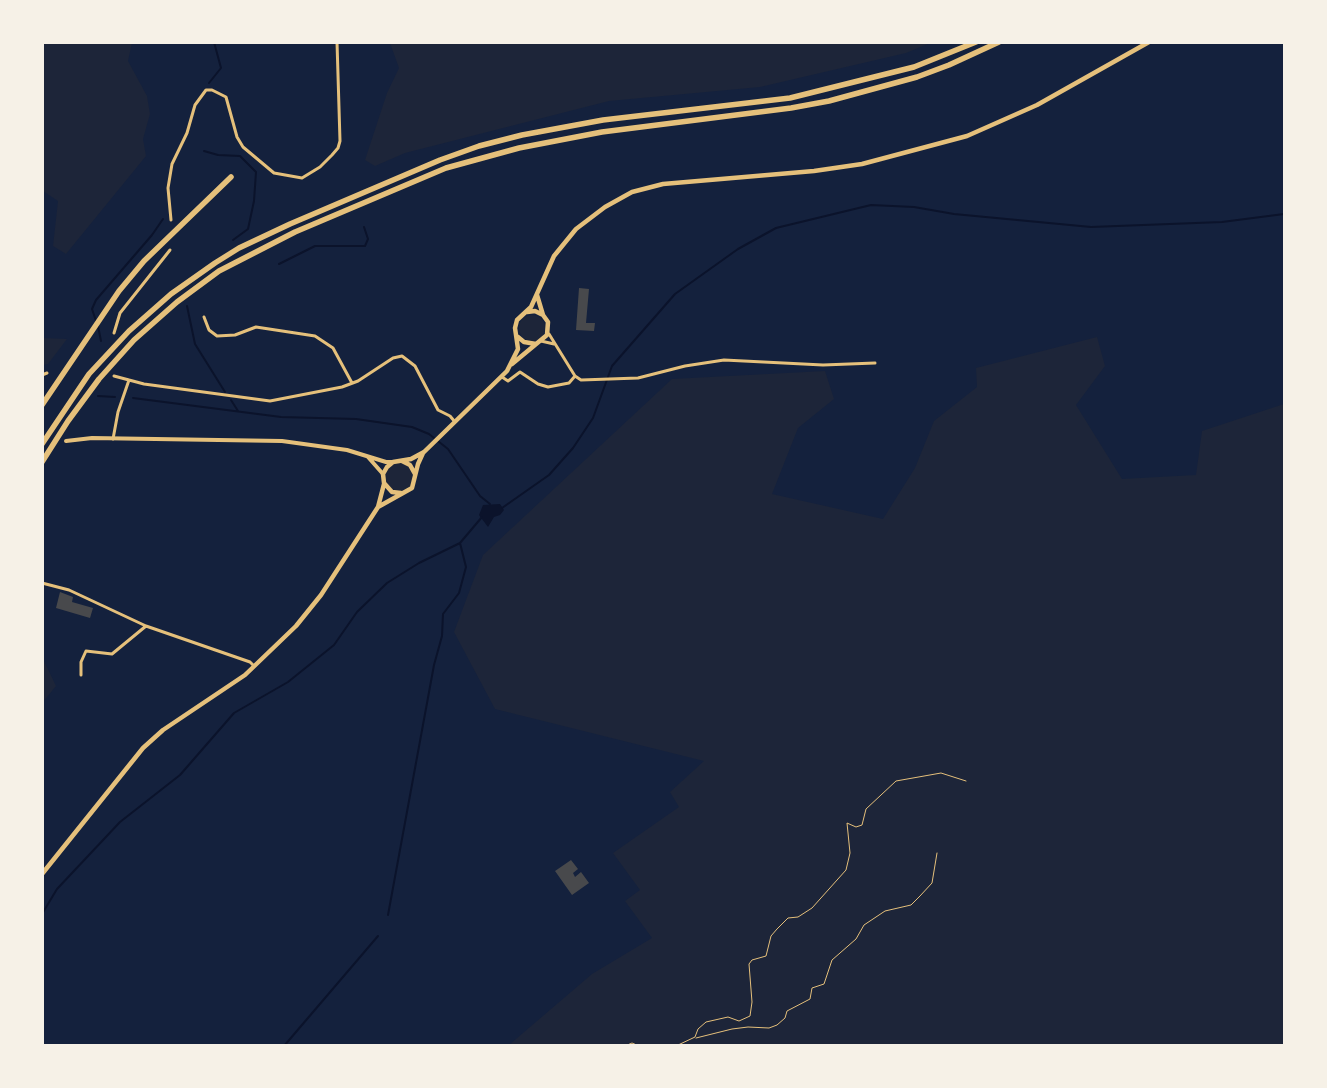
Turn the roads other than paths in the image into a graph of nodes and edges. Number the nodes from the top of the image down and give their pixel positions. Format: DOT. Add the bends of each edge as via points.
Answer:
graph roads {
  1 [pos="337,42"];
  2 [pos="976,42"];
  3 [pos="999,42"];
  4 [pos="1149,42"];
  5 [pos="231,178"];
  6 [pos="172,220"];
  7 [pos="170,250"];
  8 [pos="537,295"];
  9 [pos="527,312"];
  10 [pos="543,315"];
  11 [pos="204,317"];
  12 [pos="548,331"];
  13 [pos="114,333"];
  14 [pos="518,336"];
  15 [pos="539,342"];
  16 [pos="554,344"];
  17 [pos="875,363"];
  18 [pos="512,364"];
  19 [pos="47,373"];
  20 [pos="42,375"];
  21 [pos="114,376"];
  22 [pos="575,376"];
  23 [pos="502,377"];
  24 [pos="129,380"];
  25 [pos="352,383"];
  26 [pos="42,405"];
  27 [pos="455,423"];
  28 [pos="113,439"];
  29 [pos="66,441"];
  30 [pos="42,444"];
  31 [pos="424,452"];
  32 [pos="366,456"];
  33 [pos="402,461"];
  34 [pos="42,462"];
  35 [pos="394,462"];
  36 [pos="383,474"];
  37 [pos="416,476"];
  38 [pos="384,483"];
  39 [pos="401,493"];
  40 [pos="378,507"];
  41 [pos="42,582"];
  42 [pos="146,626"];
  43 [pos="255,667"];
  44 [pos="81,675"];
  45 [pos="42,874"];
  1 -- 6 [label="street" via="339,146 320,167 302,178 274,173 243,147 226,97 206,90 195,106 187,133 172,164 168,188"];
  2 -- 30 [label="highway" via="914,67 790,98 603,120 479,146 290,224 239,248 171,294 89,374"];
  3 -- 34 [label="highway" via="917,77 829,101 602,132 519,148 446,168 295,232 219,271 134,340 99,379"];
  4 -- 8 [label="main road" via="1037,105 988,128 946,142 862,164 814,172 663,184 632,192 592,215 576,229 554,256"];
  5 -- 26 [label="highway" via="144,262 119,291"];
  7 -- 13 [label="street" via="120,313"];
  8 -- 9 [label="main road"];
  8 -- 10 [label="main road"];
  9 -- 10 [label="main road"];
  9 -- 14 [label="main road" via="517,320"];
  10 -- 12 [label="main road" via="548,322"];
  11 -- 25 [label="street" via="209,330 217,336 235,335 256,327 315,336 333,348"];
  12 -- 15 [label="main road"];
  12 -- 16 [label="street"];
  14 -- 15 [label="main road" via="524,342"];
  14 -- 18 [label="main road" via="518,349"];
  15 -- 16 [label="street"];
  15 -- 18 [label="main road"];
  16 -- 22 [label="street"];
  17 -- 22 [label="street" via="823,365 724,360 627,379 585,380"];
  18 -- 23 [label="main road"];
  19 -- 20 [label="street"];
  21 -- 24 [label="street"];
  22 -- 23 [label="street" via="569,384 548,387 520,372 510,380"];
  23 -- 27 [label="main road"];
  24 -- 25 [label="street" via="270,401"];
  24 -- 28 [label="street"];
  25 -- 27 [label="street" via="393,358 402,356 415,366 438,410 450,416"];
  27 -- 31 [label="main road"];
  28 -- 29 [label="street"];
  28 -- 32 [label="street" via="282,441"];
  31 -- 33 [label="main road"];
  31 -- 37 [label="main road"];
  32 -- 35 [label="street"];
  32 -- 36 [label="street"];
  33 -- 35 [label="main road"];
  33 -- 37 [label="main road" via="410,464"];
  35 -- 36 [label="main road"];
  36 -- 38 [label="main road"];
  37 -- 39 [label="main road" via="412,488"];
  38 -- 39 [label="main road" via="392,492"];
  38 -- 40 [label="main road"];
  39 -- 40 [label="main road"];
  40 -- 43 [label="main road" via="310,610"];
  41 -- 42 [label="street" via="69,590"];
  42 -- 43 [label="street" via="250,662"];
  42 -- 44 [label="street" via="112,654 86,650 81,662"];
  43 -- 45 [label="main road" via="163,730 143,748"];
}
